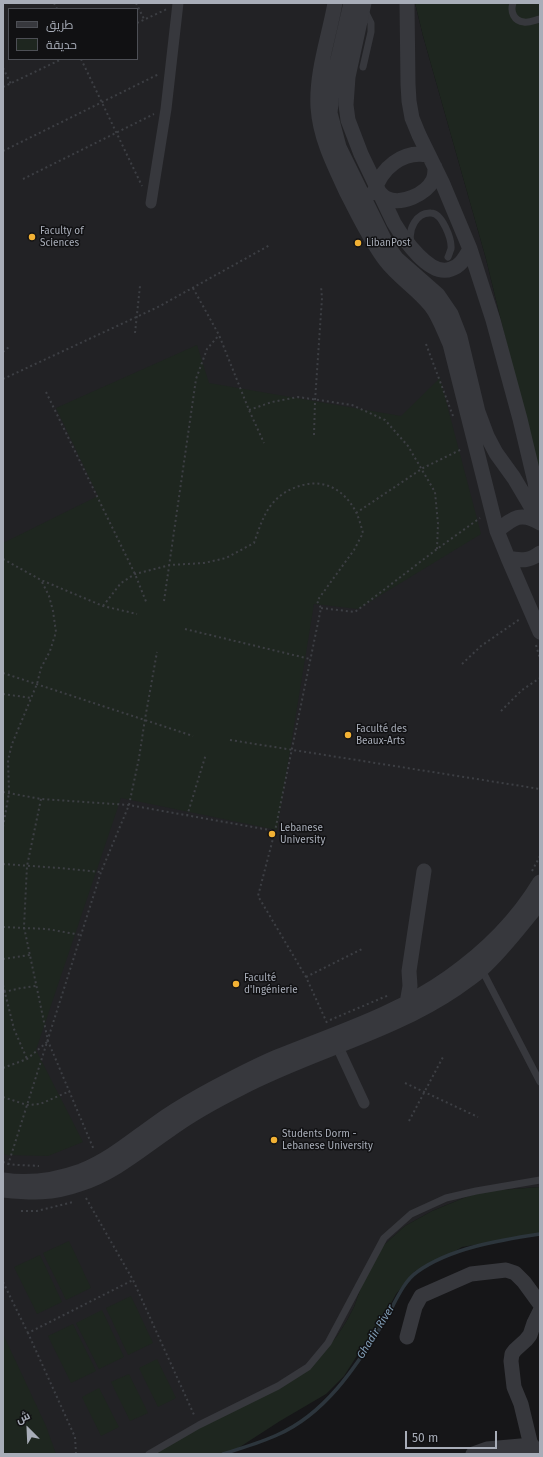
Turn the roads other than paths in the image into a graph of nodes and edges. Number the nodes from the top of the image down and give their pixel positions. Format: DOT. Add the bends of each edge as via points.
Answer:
graph roads {
  1 [pos="335,3"];
  2 [pos="407,3"];
  3 [pos="513,3"];
  4 [pos="359,4"];
  5 [pos="175,5"];
  6 [pos="540,19"];
  7 [pos="363,67"];
  8 [pos="432,161"];
  9 [pos="341,179"];
  10 [pos="359,187"];
  11 [pos="374,195"];
  12 [pos="151,203"];
  13 [pos="364,226"];
  14 [pos="412,248"];
  15 [pos="470,249"];
  16 [pos="448,258"];
  17 [pos="540,513"];
  18 [pos="540,522"];
  19 [pos="497,530"];
  20 [pos="540,554"];
  21 [pos="508,558"];
  22 [pos="540,632"];
  23 [pos="424,872"];
  24 [pos="536,878"];
  25 [pos="540,903"];
  26 [pos="479,964"];
  27 [pos="409,1009"];
  28 [pos="336,1041"];
  29 [pos="540,1082"];
  30 [pos="364,1103"];
  31 [pos="4,1174"];
  32 [pos="82,1177"];
  33 [pos="540,1180"];
  34 [pos="3,1190"];
  35 [pos="540,1304"];
  36 [pos="540,1311"];
  37 [pos="407,1337"];
  38 [pos="532,1450"];
  39 [pos="149,1454"];
  40 [pos="473,1454"];
  1 -- 9 [label="street" via="320,75 318,107 323,136"];
  2 -- 8 [label="street" via="409,101 415,128"];
  3 -- 6 [label="lane" via="512,12 515,19 525,23"];
  4 -- 7 [label="lane" via="370,23 371,32"];
  4 -- 10 [label="street" via="333,81 330,114 339,147"];
  4 -- 11 [label="street" via="346,105 348,120"];
  5 -- 12 [label="street" via="171,68"];
  8 -- 11 [label="street" via="415,154 397,160 386,168"];
  8 -- 11 [label="street" via="434,178 421,193 402,200"];
  8 -- 15 [label="street"];
  9 -- 10 [label="street"];
  9 -- 13 [label="street"];
  10 -- 11 [label="street"];
  11 -- 13 [label="street"];
  11 -- 14 [label="street"];
  11 -- 18 [label="street" via="387,245 397,259 438,295 452,314 486,436"];
  13 -- 19 [label="street" via="387,262 432,306 450,344"];
  14 -- 15 [label="street" via="430,265 445,271 456,267"];
  14 -- 16 [label="lane" via="410,238 414,223 421,216 431,213 439,217 448,234 451,249"];
  15 -- 17 [label="street" via="521,426"];
  18 -- 19 [label="street" via="531,517 519,516"];
  19 -- 21 [label="street"];
  20 -- 21 [label="street" via="527,560"];
  21 -- 22 [label="street"];
  23 -- 27 [label="street" via="409,971"];
  24 -- 26 [label="street" via="517,914"];
  25 -- 26 [label="street" via="503,948"];
  26 -- 27 [label="street" via="457,988"];
  26 -- 29 [label="lane"];
  27 -- 28 [label="street"];
  28 -- 30 [label="street"];
  28 -- 32 [label="street" via="209,1105 130,1152 105,1174"];
  31 -- 32 [label="street" via="27,1182 59,1177"];
  32 -- 34 [label="street" via="50,1192"];
  33 -- 39 [label="lane" via="446,1198 411,1214 384,1238 328,1343 308,1367 278,1386 199,1425"];
  35 -- 37 [label="street" via="515,1273 506,1270 471,1274 421,1296 415,1307"];
  36 -- 38 [label="street" via="530,1335 512,1354 511,1362 514,1387 521,1404"];
  38 -- 40 [label="street" via="488,1449"];
}
